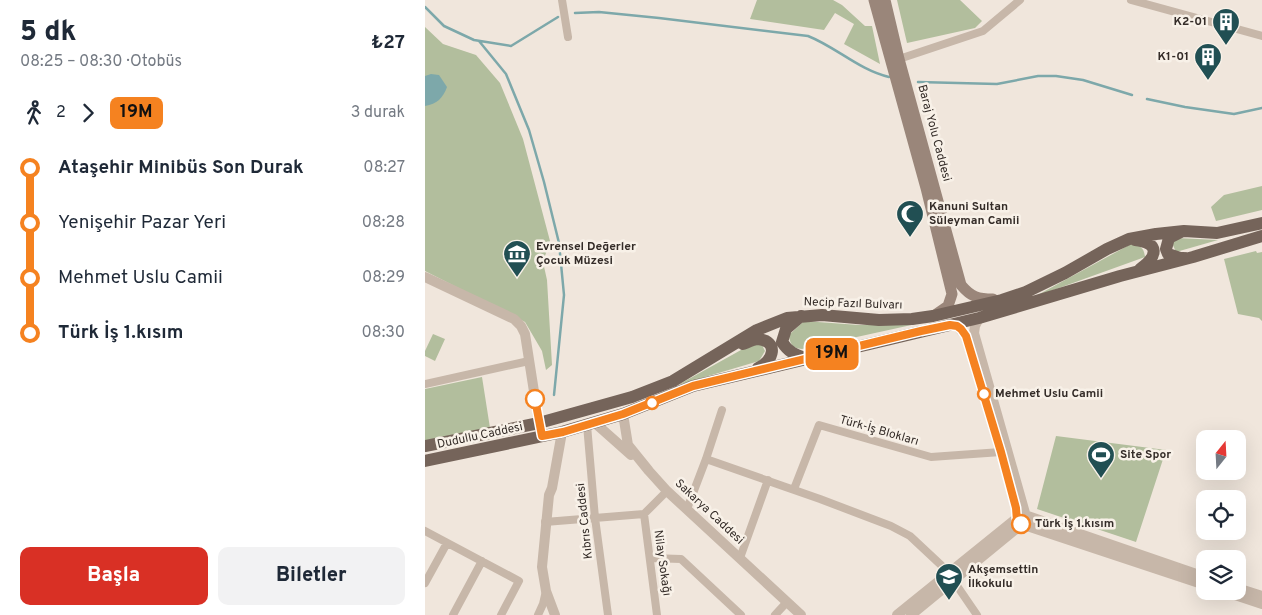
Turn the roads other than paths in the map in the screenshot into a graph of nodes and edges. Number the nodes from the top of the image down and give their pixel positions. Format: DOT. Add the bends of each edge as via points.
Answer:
graph roads {
  1 [pos="562,0"];
  2 [pos="874,0"];
  3 [pos="885,0"];
  4 [pos="1020,0"];
  5 [pos="1131,0"];
  6 [pos="1262,36"];
  7 [pos="568,37"];
  8 [pos="899,59"];
  9 [pos="930,187"];
  10 [pos="1262,223"];
  11 [pos="1184,231"];
  12 [pos="1262,236"];
  13 [pos="1129,239"];
  14 [pos="1193,257"];
  15 [pos="1136,272"];
  16 [pos="425,277"];
  17 [pos="1003,300"];
  18 [pos="801,316"];
  19 [pos="933,316"];
  20 [pos="979,318"];
  21 [pos="950,325"];
  22 [pos="727,350"];
  23 [pos="809,359"];
  24 [pos="529,361"];
  25 [pos="746,372"];
  26 [pos="425,384"];
  27 [pos="722,410"];
  28 [pos="623,414"];
  29 [pos="539,423"];
  30 [pos="591,424"];
  31 [pos="563,432"];
  32 [pos="542,436"];
  33 [pos="425,446"];
  34 [pos="1001,452"];
  35 [pos="706,459"];
  36 [pos="425,461"];
  37 [pos="649,472"];
  38 [pos="767,480"];
  39 [pos="794,489"];
  40 [pos="667,490"];
  41 [pos="687,509"];
  42 [pos="644,514"];
  43 [pos="595,518"];
  44 [pos="1022,519"];
  45 [pos="545,522"];
  46 [pos="425,531"];
  47 [pos="447,543"];
  48 [pos="650,558"];
  49 [pos="740,558"];
  50 [pos="482,561"];
  51 [pos="1196,574"];
  52 [pos="951,577"];
  53 [pos="1196,582"];
  54 [pos="425,583"];
  55 [pos="546,591"];
  56 [pos="1246,591"];
  57 [pos="1262,596"];
  58 [pos="1246,599"];
  59 [pos="787,602"];
  60 [pos="1262,604"];
  61 [pos="453,615"];
  62 [pos="501,615"];
  63 [pos="538,615"];
  64 [pos="555,615"];
  65 [pos="608,615"];
  66 [pos="657,615"];
  67 [pos="741,615"];
  68 [pos="775,615"];
  69 [pos="801,615"];
  70 [pos="897,615"];
  71 [pos="911,615"];
  72 [pos="977,615"];
  1 -- 7 [label="street"];
  2 -- 9 [label="main road, Baraj Yolu Caddesi"];
  3 -- 8 [label="main road, Baraj Yolu Caddesi"];
  4 -- 8 [label="street" via="983,31"];
  5 -- 6 [label="street"];
  8 -- 9 [label="main road, Baraj Yolu Caddesi"];
  9 -- 17 [label="main road, Baraj Yolu Caddesi" via="961,285 979,299"];
  9 -- 19 [label="main road, Baraj Yolu Caddesi" via="952,294 948,306"];
  10 -- 11 [label="main road, Necip Fazıl Bulvarı" via="1217,232"];
  11 -- 13 [label="main road, Necip Fazıl Bulvarı"];
  11 -- 14 [label="main road" via="1169,238 1167,250 1174,257"];
  12 -- 14 [label="main road"];
  13 -- 15 [label="main road" via="1143,241 1153,249 1150,262"];
  13 -- 17 [label="main road, Necip Fazıl Bulvarı" via="1065,274"];
  14 -- 15 [label="main road"];
  15 -- 20 [label="main road"];
  16 -- 24 [label="street" via="514,319 525,334"];
  17 -- 19 [label="main road, Necip Fazıl Bulvarı"];
  18 -- 19 [label="main road, Necip Fazıl Bulvarı" via="879,320"];
  18 -- 22 [label="main road, Necip Fazıl Bulvarı" via="773,322"];
  18 -- 23 [label="main road" via="786,329 783,342 793,354"];
  20 -- 21 [label="main road"];
  20 -- 44 [label="street" via="974,333"];
  21 -- 23 [label="main road"];
  21 -- 34 [label="street" via="957,326 966,336"];
  22 -- 25 [label="main road" via="757,339 771,346 768,362"];
  22 -- 29 [label="main road, Necip Fazıl Bulvarı" via="673,382"];
  23 -- 25 [label="main road"];
  24 -- 26 [label="street"];
  24 -- 29 [label="street"];
  25 -- 28 [label="main road" via="693,386"];
  27 -- 35 [label="street"];
  28 -- 30 [label="main road"];
  28 -- 37 [label="street, Sakarya Caddesi" via="628,445"];
  29 -- 32 [label="street"];
  29 -- 33 [label="main road, Dudullu Caddesi"];
  30 -- 31 [label="main road"];
  30 -- 37 [label="street"];
  30 -- 43 [label="street, Kıbrıs Caddesi"];
  31 -- 32 [label="main road"];
  31 -- 45 [label="street"];
  32 -- 36 [label="main road, Dudullu Caddesi"];
  34 -- 39 [label="street, Türk-İş Blokları" via="931,458 819,425"];
  34 -- 44 [label="street"];
  35 -- 38 [label="street"];
  35 -- 41 [label="street"];
  37 -- 40 [label="street, Sakarya Caddesi"];
  38 -- 39 [label="street"];
  38 -- 49 [label="street"];
  39 -- 52 [label="street" via="902,531"];
  40 -- 41 [label="street, Sakarya Caddesi"];
  40 -- 42 [label="street"];
  41 -- 49 [label="street, Sakarya Caddesi"];
  42 -- 43 [label="street"];
  42 -- 48 [label="street, Nilay Sokağı"];
  43 -- 45 [label="street"];
  43 -- 65 [label="street, Kıbrıs Caddesi"];
  44 -- 51 [label="street"];
  44 -- 52 [label="street"];
  44 -- 53 [label="street"];
  45 -- 55 [label="street" via="542,567"];
  46 -- 47 [label="street"];
  47 -- 50 [label="street"];
  47 -- 54 [label="street"];
  48 -- 66 [label="street, Nilay Sokağı"];
  48 -- 67 [label="street" via="681,559"];
  49 -- 59 [label="street, Sakarya Caddesi"];
  50 -- 61 [label="street"];
  50 -- 62 [label="street" via="519,581"];
  52 -- 70 [label="street"];
  52 -- 71 [label="street"];
  52 -- 72 [label="street"];
  55 -- 63 [label="street"];
  55 -- 64 [label="street"];
  56 -- 57 [label="street"];
  58 -- 60 [label="street"];
  59 -- 68 [label="street"];
  59 -- 69 [label="street, Sakarya Caddesi"];
}
